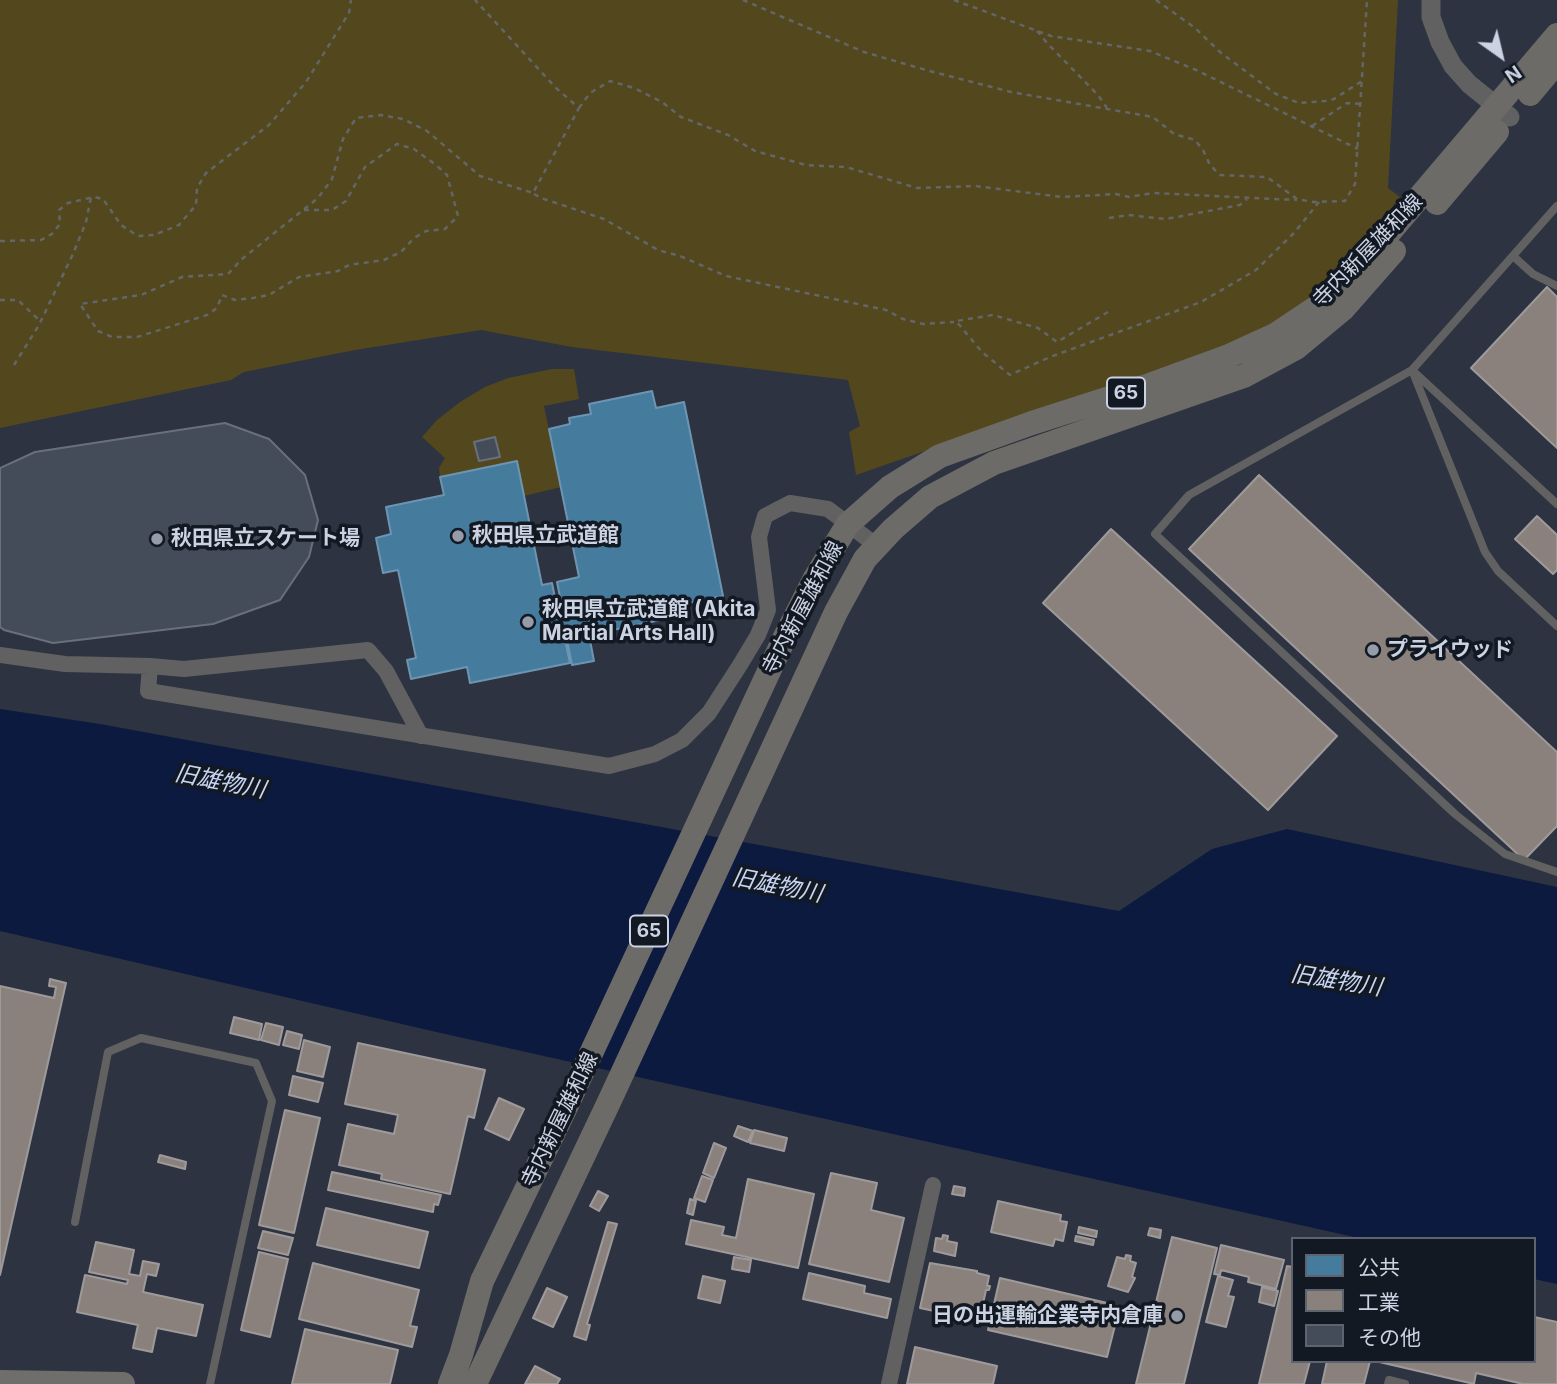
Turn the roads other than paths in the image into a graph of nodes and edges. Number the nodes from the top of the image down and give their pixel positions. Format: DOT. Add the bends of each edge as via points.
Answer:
graph roads {
  1 [pos="1431,0"];
  2 [pos="1557,36"];
  3 [pos="1557,62"];
  4 [pos="1504,112"];
  5 [pos="1557,206"];
  6 [pos="1513,256"];
  7 [pos="1557,286"];
  8 [pos="1412,370"];
  9 [pos="1557,504"];
  10 [pos="848,524"];
  11 [pos="877,546"];
  12 [pos="1557,626"];
  13 [pos="0,655"];
  14 [pos="150,666"];
  15 [pos="421,736"];
  16 [pos="1557,872"];
  17 [pos="933,1185"];
  18 [pos="75,1222"];
  19 [pos="0,1382"];
  20 [pos="123,1384"];
  21 [pos="210,1384"];
  22 [pos="450,1384"];
  23 [pos="475,1384"];
  24 [pos="889,1384"];
  25 [pos="1388,1384"];
  26 [pos="1405,1384"];
  1 -- 4 [label="street" via="1440,42 1453,66"];
  2 -- 4 [label="main road, 寺内新屋雄和線 / 65"];
  3 -- 4 [label="main road, 寺内新屋雄和線 / 65"];
  4 -- 10 [label="main road, 寺内新屋雄和線 / 65" via="1323,303 1275,335 1144,387 940,456 890,487"];
  4 -- 11 [label="main road, 寺内新屋雄和線 / 65" via="1343,309 1296,348 1244,376 994,463 930,497"];
  5 -- 6 [label="lane"];
  6 -- 7 [label="lane" via="1533,274"];
  6 -- 8 [label="lane"];
  8 -- 9 [label="lane"];
  8 -- 12 [label="lane" via="1485,552 1498,571"];
  8 -- 16 [label="lane" via="1189,495 1155,534 1455,814 1505,854"];
  10 -- 11 [label="street"];
  10 -- 15 [label="street" via="828,509 790,503 765,516 760,537 768,610 758,635 709,713 682,740 655,754 609,766"];
  10 -- 22 [label="main road, 寺内新屋雄和線 / 65" via="783,639 482,1281"];
  11 -- 23 [label="main road, 寺内新屋雄和線 / 65" via="836,611"];
  13 -- 14 [label="street" via="65,664"];
  14 -- 15 [label="street" via="148,691"];
  14 -- 15 [label="street" via="184,669 368,650 386,671"];
  17 -- 24 [label="street"];
  18 -- 21 [label="lane" via="108,1052 141,1038 256,1063 272,1101"];
  19 -- 20 [label="highway"];
  25 -- 26 [label="lane" via="1389,1380"];
}
